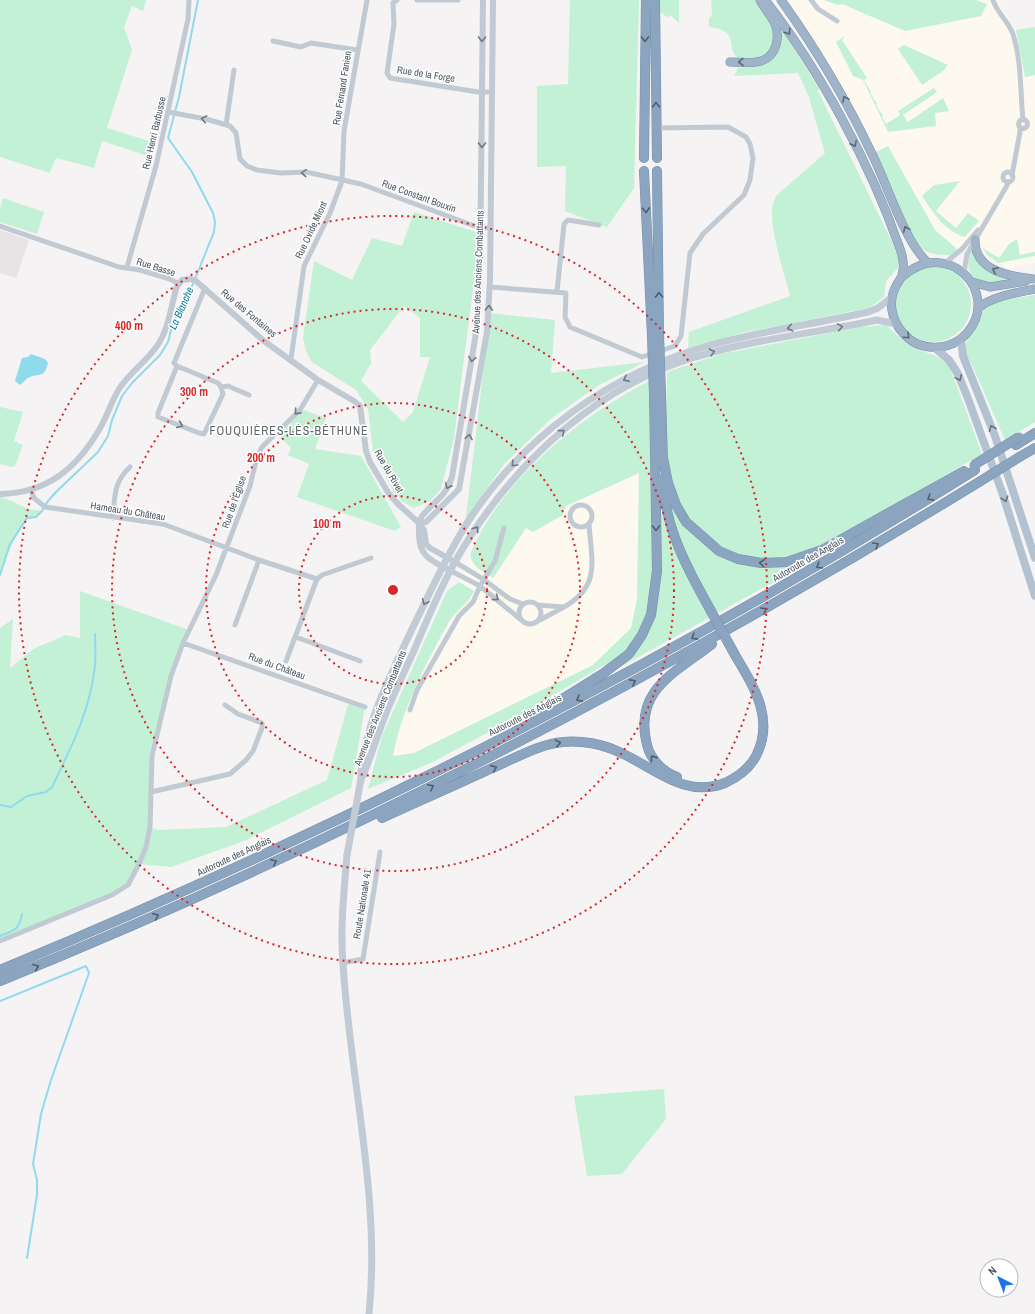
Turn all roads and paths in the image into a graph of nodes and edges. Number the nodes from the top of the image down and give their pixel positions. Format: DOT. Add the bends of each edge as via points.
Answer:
graph roads {
  1 [pos="189,0"];
  2 [pos="367,0"];
  3 [pos="397,0"];
  4 [pos="417,0"];
  5 [pos="458,0"];
  6 [pos="483,0"];
  7 [pos="493,0"];
  8 [pos="646,0"];
  9 [pos="655,0"];
  10 [pos="760,0"];
  11 [pos="765,0"];
  12 [pos="781,0"];
  13 [pos="811,0"];
  14 [pos="993,0"];
  15 [pos="836,21"];
  16 [pos="273,41"];
  17 [pos="358,50"];
  18 [pos="730,62"];
  19 [pos="234,70"];
  20 [pos="482,92"];
  21 [pos="491,92"];
  22 [pos="172,113"];
  23 [pos="226,125"];
  24 [pos="656,128"];
  25 [pos="644,158"];
  26 [pos="656,158"];
  27 [pos="1013,163"];
  28 [pos="644,171"];
  29 [pos="657,171"];
  30 [pos="1006,172"];
  31 [pos="1012,175"];
  32 [pos="342,181"];
  33 [pos="1007,182"];
  34 [pos="599,225"];
  35 [pos="0,226"];
  36 [pos="982,227"];
  37 [pos="480,228"];
  38 [pos="490,228"];
  39 [pos="975,239"];
  40 [pos="927,262"];
  41 [pos="945,263"];
  42 [pos="128,267"];
  43 [pos="964,273"];
  44 [pos="902,276"];
  45 [pos="1034,279"];
  46 [pos="972,282"];
  47 [pos="179,284"];
  48 [pos="490,287"];
  49 [pos="205,288"];
  50 [pos="1035,289"];
  51 [pos="556,292"];
  52 [pos="892,297"];
  53 [pos="978,308"];
  54 [pos="896,324"];
  55 [pos="656,334"];
  56 [pos="961,339"];
  57 [pos="935,348"];
  58 [pos="291,359"];
  59 [pos="177,366"];
  60 [pos="318,380"];
  61 [pos="221,387"];
  62 [pos="249,395"];
  63 [pos="1032,435"];
  64 [pos="1035,448"];
  65 [pos="659,460"];
  66 [pos="130,467"];
  67 [pos="974,468"];
  68 [pos="31,490"];
  69 [pos="0,494"];
  70 [pos="113,518"];
  71 [pos="419,523"];
  72 [pos="589,523"];
  73 [pos="504,528"];
  74 [pos="227,547"];
  75 [pos="371,558"];
  76 [pos="447,558"];
  77 [pos="1035,558"];
  78 [pos="259,560"];
  79 [pos="455,562"];
  80 [pos="442,567"];
  81 [pos="450,571"];
  82 [pos="317,579"];
  83 [pos="483,579"];
  84 [pos="480,586"];
  85 [pos="1035,596"];
  86 [pos="523,604"];
  87 [pos="538,605"];
  88 [pos="564,607"];
  89 [pos="520,619"];
  90 [pos="540,620"];
  91 [pos="234,625"];
  92 [pos="730,629"];
  93 [pos="296,637"];
  94 [pos="183,643"];
  95 [pos="734,656"];
  96 [pos="286,661"];
  97 [pos="360,661"];
  98 [pos="225,705"];
  99 [pos="365,707"];
  100 [pos="410,710"];
  101 [pos="478,751"];
  102 [pos="361,779"];
  103 [pos="151,792"];
  104 [pos="333,835"];
  105 [pos="380,852"];
  106 [pos="0,941"];
  107 [pos="342,963"];
  108 [pos="0,970"];
  109 [pos="0,981"];
  110 [pos="368,1314"];
  1 -- 22 [label="street, Rue Henri Barbusse"];
  2 -- 17 [label="street, Rue Fernand Fanien"];
  3 -- 20 [label="street, Rue de la Forge" via="393,3 394,24 387,74 390,78"];
  4 -- 5 [label="street"];
  6 -- 20 [label="street, Avenue des Anciens Combattants, one-way"];
  7 -- 21 [label="street, Avenue des Anciens Combattants"];
  8 -- 25 [label="highway, one-way"];
  24 -- 9 [label="highway, one-way"];
  10 -- 18 [label="highway, one-way" via="775,25 776,46 770,55 762,60"];
  11 -- 44 [label="highway, one-way" via="815,72 852,140 893,228 903,256"];
  40 -- 12 [label="highway, one-way" via="912,244 872,154 830,73"];
  13 -- 15 [label="street" via="818,9"];
  14 -- 27 [label="street" via="995,8 1012,32 1018,53 1023,120 1028,123 1021,129"];
  16 -- 17 [label="street" via="301,47 311,43"];
  17 -- 32 [label="street, Rue Fernand Fanien" via="344,131"];
  19 -- 23 [label="street"];
  20 -- 21 [label="street, Rue de la Forge"];
  20 -- 37 [label="street, Avenue des Anciens Combattants, one-way"];
  21 -- 38 [label="street, Avenue des Anciens Combattants"];
  23 -- 22 [label="street, one-way"];
  22 -- 42 [label="street, Rue Henri Barbusse"];
  32 -- 23 [label="street, Rue Constant Bouxin, one-way" via="306,172 280,173 247,166 240,159 236,133"];
  24 -- 26 [label="highway"];
  24 -- 51 [label="street" via="732,128 742,134 750,144 753,158 752,175 740,200 703,234 690,253 681,336 678,343 647,357 570,327 565,317 566,293"];
  27 -- 30 [label="street"];
  27 -- 31 [label="street"];
  28 -- 55 [label="highway, one-way"];
  55 -- 29 [label="highway, one-way"];
  30 -- 31 [label="street"];
  30 -- 33 [label="street" via="1002,176"];
  31 -- 33 [label="street" via="1012,179"];
  32 -- 37 [label="street, Rue Constant Bouxin" via="361,184"];
  32 -- 58 [label="street, Rue Ovide Miont" via="330,213 304,266"];
  33 -- 36 [label="street"];
  34 -- 51 [label="street" via="568,220 564,224"];
  35 -- 42 [label="street, Rue Basse" via="119,267"];
  36 -- 39 [label="street"];
  36 -- 41 [label="street"];
  37 -- 38 [label="street, Rue Constant Bouxin"];
  37 -- 71 [label="street, Avenue des Anciens Combattants, one-way" via="477,327 455,463 449,488"];
  38 -- 48 [label="street, Avenue des Anciens Combattants"];
  39 -- 43 [label="street" via="967,254"];
  45 -- 39 [label="highway, one-way" via="1010,276 990,267 978,256"];
  40 -- 41 [label="highway"];
  40 -- 44 [label="highway" via="917,265"];
  41 -- 43 [label="highway"];
  42 -- 47 [label="street, Rue Basse"];
  43 -- 46 [label="highway"];
  44 -- 52 [label="highway"];
  45 -- 46 [label="highway" via="990,287"];
  46 -- 53 [label="highway"];
  47 -- 49 [label="street, Rue des Fontaines" via="182,280 194,280"];
  47 -- 68 [label="street" via="158,345 119,389 100,429 89,445 58,478"];
  48 -- 51 [label="street"];
  71 -- 48 [label="street, Avenue des Anciens Combattants, one-way" via="426,522 459,488 487,332"];
  49 -- 58 [label="street, Rue des Fontaines" via="264,341"];
  49 -- 59 [label="street" via="174,363"];
  50 -- 53 [label="highway" via="997,298"];
  52 -- 54 [label="highway"];
  52 -- 76 [label="main road, Avenue des Anciens Combattants, one-way" via="868,312 702,348 657,364 601,393 574,410 503,475 470,518"];
  53 -- 56 [label="highway" via="972,325"];
  54 -- 57 [label="highway, one-way" via="912,341"];
  79 -- 54 [label="main road, Avenue des Anciens Combattants, one-way" via="488,512 524,468 570,424 619,390 678,363 733,347 877,320"];
  55 -- 65 [label="highway, bridge"];
  56 -- 57 [label="highway"];
  77 -- 56 [label="main road, one-way" via="997,442 963,356"];
  57 -- 85 [label="main road, one-way" via="949,360 967,396 1002,492"];
  58 -- 60 [label="street, Rue du Rivet"];
  59 -- 61 [label="street" via="218,383"];
  59 -- 61 [label="street, one-way" via="158,416 204,434 223,394"];
  60 -- 71 [label="street, Rue du Rivet" via="360,406 366,451 370,462 389,494"];
  60 -- 74 [label="street, Rue de l'Église, one-way" via="300,410 262,447"];
  61 -- 62 [label="street" via="228,386"];
  63 -- 67 [label="highway, Autoroute des Anglais"];
  92 -- 64 [label="highway, one-way, bridge" via="891,536"];
  67 -- 65 [label="highway, one-way" via="822,550 787,562 761,563 738,559 719,551 686,522 676,505"];
  65 -- 95 [label="highway" via="667,530 676,553"];
  65 -- 101 [label="highway, one-way" via="657,571 651,615 642,635 629,654 604,674"];
  66 -- 70 [label="street" via="121,476 115,489"];
  67 -- 101 [label="highway, Autoroute des Anglais, one-way" via="814,568 695,636"];
  68 -- 69 [label="street"];
  68 -- 70 [label="street, Hameau du Château" via="34,498 45,506"];
  70 -- 74 [label="street, Hameau du Château" via="163,524"];
  71 -- 76 [label="street" via="424,530 426,544"];
  71 -- 80 [label="street" via="420,547 428,558"];
  72 -- 72 [label="street" via="583,527 572,524 569,516 572,509 581,504 588,507 592,513"];
  72 -- 88 [label="street" via="592,574 588,586 578,599"];
  73 -- 83 [label="street" via="495,561"];
  74 -- 78 [label="street, Hameau du Château"];
  74 -- 94 [label="street, Rue de l'Église"];
  75 -- 82 [label="street"];
  76 -- 79 [label="street"];
  76 -- 80 [label="main road, Avenue des Anciens Combattants"];
  78 -- 82 [label="street, Hameau du Château"];
  78 -- 91 [label="street"];
  79 -- 81 [label="main road, Avenue des Anciens Combattants"];
  79 -- 83 [label="street"];
  80 -- 81 [label="street"];
  80 -- 102 [label="main road, Avenue des Anciens Combattants, one-way" via="380,702 363,756"];
  81 -- 84 [label="street"];
  81 -- 102 [label="main road, Avenue des Anciens Combattants" via="386,715"];
  82 -- 93 [label="street"];
  83 -- 84 [label="street"];
  83 -- 86 [label="street" via="510,599"];
  84 -- 89 [label="street, one-way"];
  84 -- 100 [label="street" via="473,602 459,616 416,690"];
  86 -- 87 [label="street" via="533,602"];
  86 -- 89 [label="street" via="519,611"];
  87 -- 88 [label="street"];
  87 -- 90 [label="street" via="542,612"];
  88 -- 90 [label="street"];
  89 -- 90 [label="street" via="531,625"];
  95 -- 92 [label="highway, one-way" via="750,691 758,717 758,736 751,754 732,774 717,780 690,781 672,775 654,760 648,750 643,722 650,696 660,683"];
  104 -- 92 [label="highway, one-way" via="576,713"];
  93 -- 96 [label="street"];
  93 -- 97 [label="street"];
  94 -- 99 [label="street, Rue du Château"];
  94 -- 103 [label="street, Rue de l'Église" via="171,676 152,756"];
  104 -- 95 [label="highway, one-way" via="378,819 521,755 562,742 581,742 618,751 664,778 691,787 707,788 734,779 748,768 755,758 762,743 764,728 764,714 760,701"];
  98 -- 103 [label="street" via="238,714 262,723 253,751 246,760 230,774"];
  101 -- 108 [label="highway, Autoroute des Anglais" via="224,873"];
  102 -- 107 [label="main road, bridge" via="347,855 342,903"];
  103 -- 106 [label="street, Rue de l'Église" via="150,827 146,847 128,884 101,900"];
  109 -- 104 [label="highway, one-way" via="138,924"];
  105 -- 107 [label="street, Route Nationale 41" via="363,959"];
  107 -- 110 [label="main road" via="368,1192 372,1259"];
}
